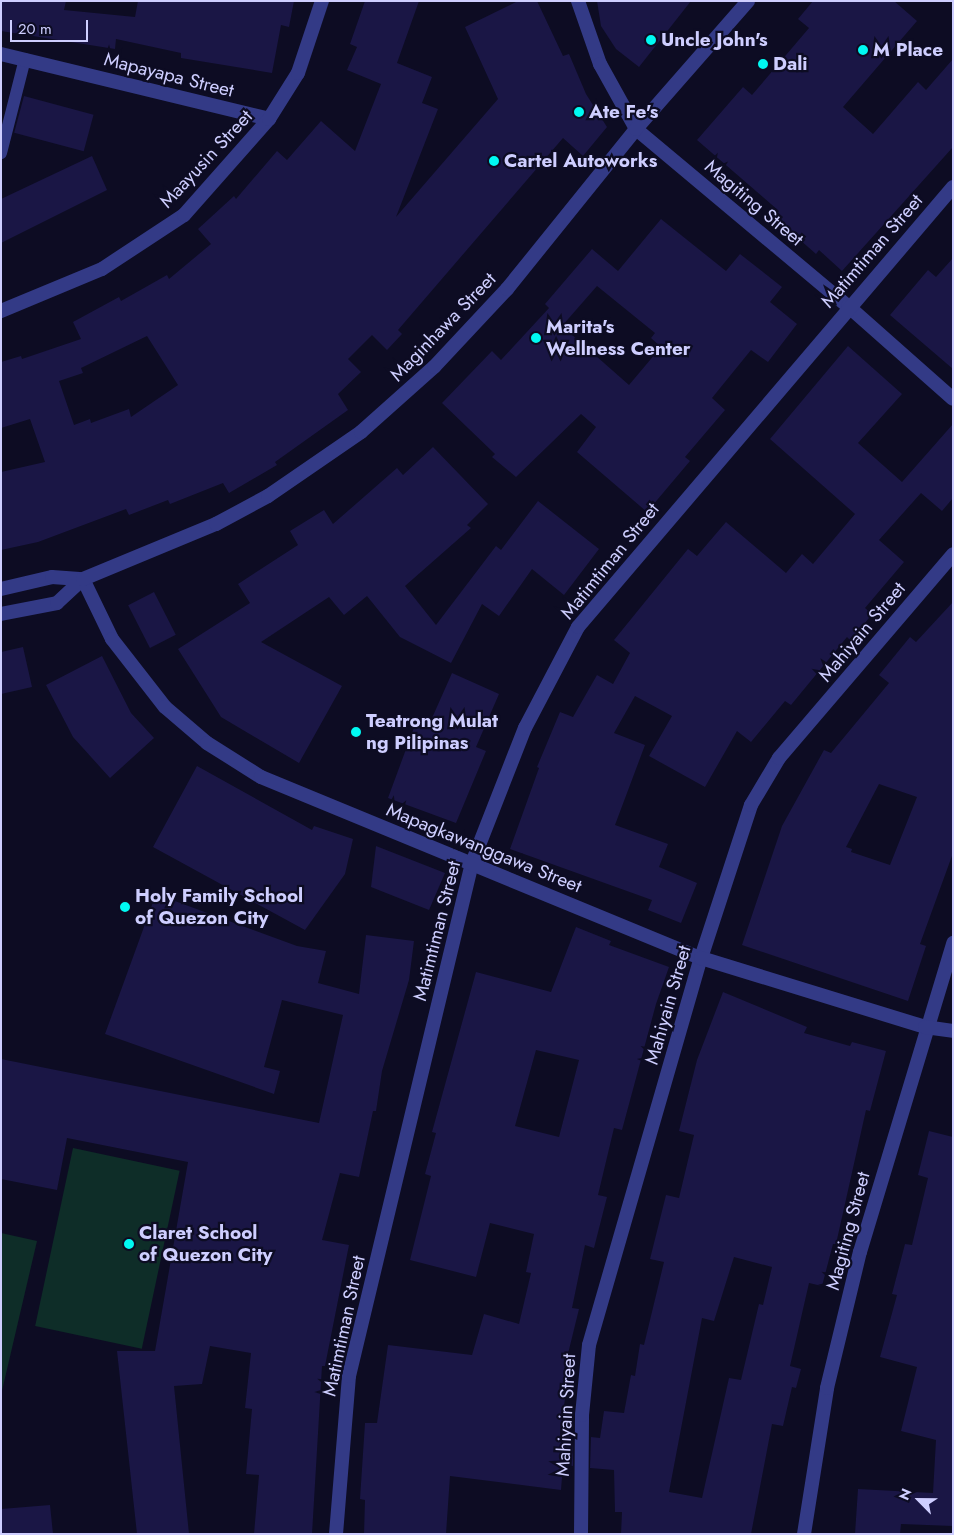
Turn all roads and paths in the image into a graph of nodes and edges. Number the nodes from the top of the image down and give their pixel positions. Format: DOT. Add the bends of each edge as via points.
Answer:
graph roads {
  1 [pos="322,1"];
  2 [pos="578,1"];
  3 [pos="748,1"];
  4 [pos="1,54"];
  5 [pos="25,59"];
  6 [pos="269,119"];
  7 [pos="636,129"];
  8 [pos="1,154"];
  9 [pos="953,187"];
  10 [pos="848,306"];
  11 [pos="1,311"];
  12 [pos="953,399"];
  13 [pos="953,554"];
  14 [pos="83,579"];
  15 [pos="1,589"];
  16 [pos="1,614"];
  17 [pos="472,863"];
  18 [pos="953,943"];
  19 [pos="701,958"];
  20 [pos="925,1027"];
  21 [pos="953,1031"];
  22 [pos="336,1534"];
  23 [pos="581,1534"];
  24 [pos="804,1534"];
  1 -- 6 [label="street, Maayusin Street" via="298,73"];
  2 -- 7 [label="street, Magiting Street" via="600,64"];
  3 -- 7 [label="street, Maginhawa Street"];
  4 -- 5 [label="street, Mapayapa Street"];
  5 -- 6 [label="street, Mapayapa Street"];
  5 -- 8 [label="lane"];
  6 -- 11 [label="street, Maayusin Street" via="184,216 102,269"];
  7 -- 10 [label="street, Magiting Street"];
  7 -- 14 [label="street, Maginhawa Street" via="507,289 434,367 361,432 268,496 216,524"];
  9 -- 10 [label="street, Matimtiman Street"];
  10 -- 12 [label="street, Magiting Street"];
  10 -- 17 [label="street, Matimtiman Street" via="578,627 525,728"];
  13 -- 19 [label="street, Mahiyain Street" via="779,758 751,805"];
  14 -- 15 [label="street, Maginhawa Street" via="52,577"];
  14 -- 16 [label="street, Maginhawa Street" via="57,603"];
  14 -- 17 [label="street, Mapagkawanggawa Street" via="112,638 136,673 165,707 207,743 261,777"];
  17 -- 19 [label="street, Mapagkawanggawa Street"];
  17 -- 22 [label="street, Matimtiman Street" via="349,1376"];
  18 -- 20 [label="street, Magiting Street"];
  19 -- 20 [label="street, Mapagkawanggawa Street"];
  19 -- 23 [label="street, Mahiyain Street" via="589,1345 582,1415"];
  20 -- 21 [label="street, Mapagkawanggawa Street"];
  20 -- 24 [label="street, Magiting Street" via="860,1252 832,1369 807,1500"];
}
